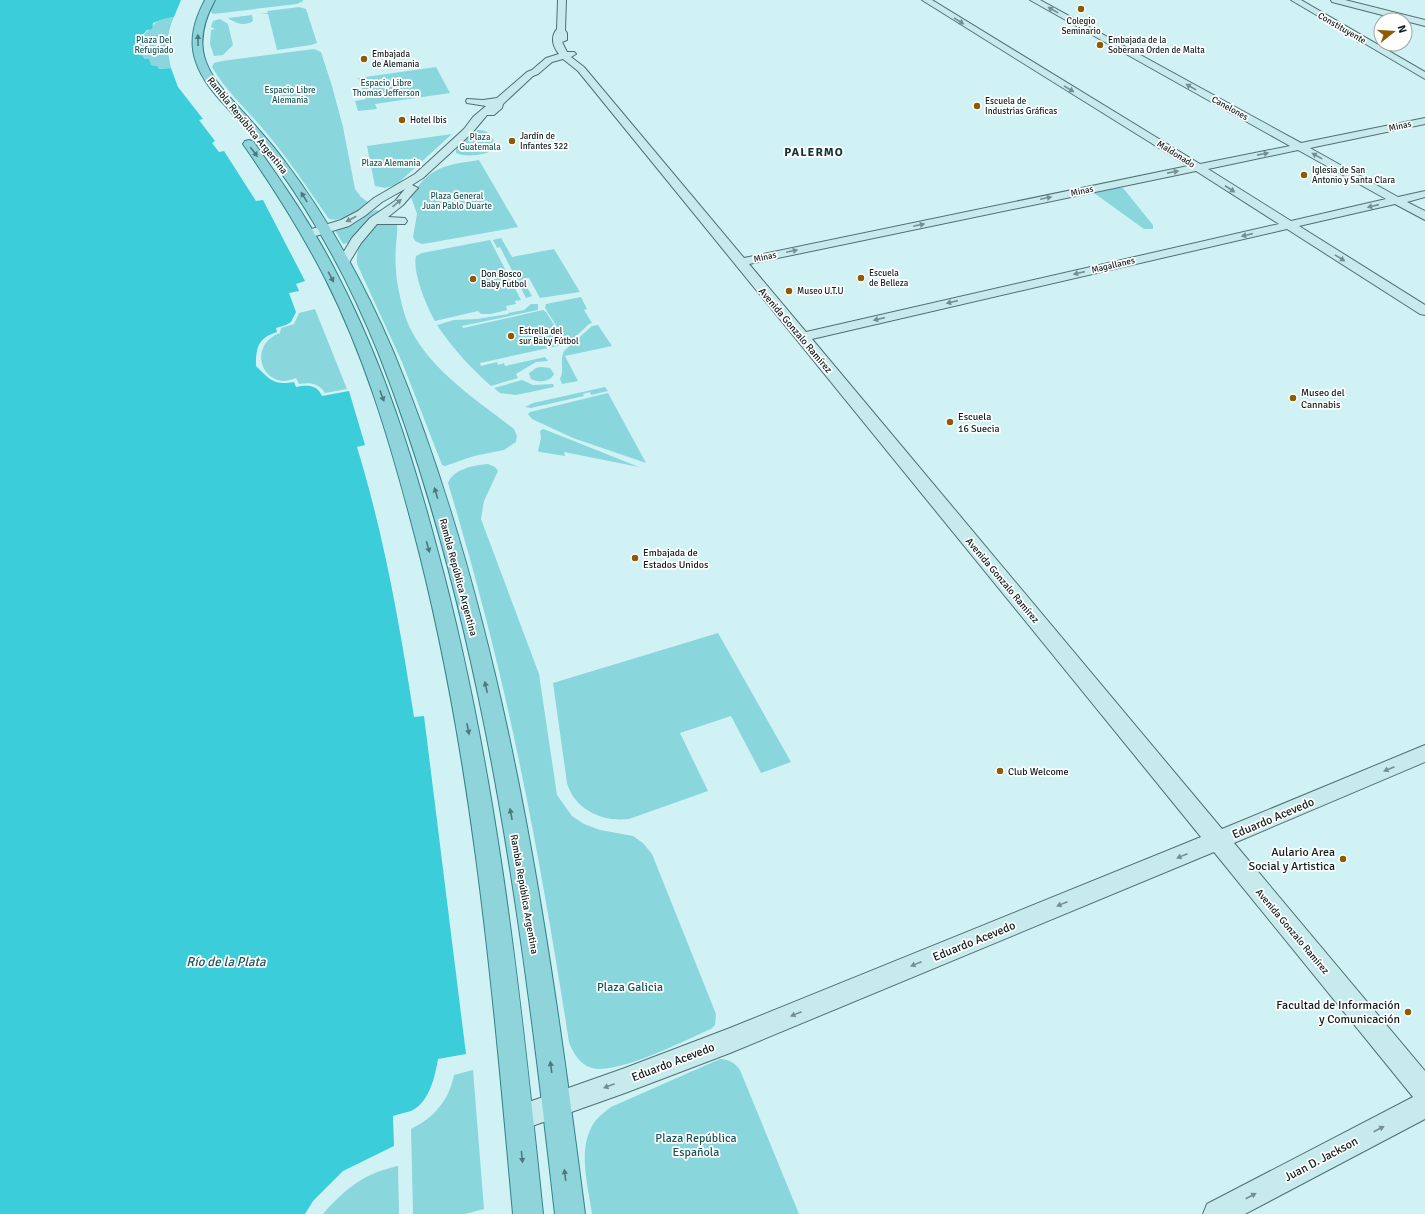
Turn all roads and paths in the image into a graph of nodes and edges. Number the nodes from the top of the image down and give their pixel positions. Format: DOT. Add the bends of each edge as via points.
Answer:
graph roads {
  1 [pos="210,0"];
  2 [pos="562,0"];
  3 [pos="926,0"];
  4 [pos="1034,0"];
  5 [pos="1295,0"];
  6 [pos="1336,0"];
  7 [pos="1425,23"];
  8 [pos="561,30"];
  9 [pos="558,46"];
  10 [pos="569,55"];
  11 [pos="1389,56"];
  12 [pos="1425,70"];
  13 [pos="530,74"];
  14 [pos="1425,76"];
  15 [pos="208,96"];
  16 [pos="471,101"];
  17 [pos="499,102"];
  18 [pos="225,116"];
  19 [pos="1425,121"];
  20 [pos="240,134"];
  21 [pos="1300,147"];
  22 [pos="1197,168"];
  23 [pos="419,176"];
  24 [pos="1425,194"];
  25 [pos="1397,200"];
  26 [pos="1425,216"];
  27 [pos="374,221"];
  28 [pos="401,221"];
  29 [pos="1287,226"];
  30 [pos="317,232"];
  31 [pos="740,262"];
  32 [pos="343,263"];
  33 [pos="1425,311"];
  34 [pos="802,337"];
  35 [pos="1425,753"];
  36 [pos="1219,841"];
  37 [pos="1425,1091"];
  38 [pos="1425,1105"];
  39 [pos="557,1106"];
  40 [pos="518,1118"];
  41 [pos="528,1214"];
  42 [pos="570,1214"];
  43 [pos="1217,1214"];
  30 -- 1 [label="main road, Rambla República Argentina, one-way" via="278,159 213,84 201,62 198,31 202,14"];
  2 -- 8 [label="street, Avenida Gonzalo Ramírez"];
  3 -- 22 [label="street, Maldonado, one-way"];
  21 -- 4 [label="street, Canelones, one-way"];
  5 -- 11 [label="street, Constituyente"];
  6 -- 7 [label="street"];
  8 -- 9 [label="street, Avenida Gonzalo Ramírez" via="558,33"];
  8 -- 10 [label="street, Avenida Gonzalo Ramírez"];
  9 -- 10 [label="street, Avenida Gonzalo Ramírez"];
  9 -- 13 [label="street" via="529,71"];
  10 -- 13 [label="street" via="550,60"];
  10 -- 31 [label="street, Avenida Gonzalo Ramírez" via="573,64 581,70"];
  11 -- 12 [label="street, Constituyente"];
  11 -- 14 [label="street, Constituyente"];
  13 -- 17 [label="street"];
  15 -- 18 [label="main road, Rambla República Argentina"];
  16 -- 17 [label="street"];
  17 -- 23 [label="street" via="476,127 468,131"];
  19 -- 21 [label="street, Minas"];
  20 -- 30 [label="main road, Rambla República Argentina, one-way"];
  22 -- 21 [label="street, Minas, one-way"];
  25 -- 21 [label="street, Canelones, one-way"];
  22 -- 29 [label="street, Maldonado, one-way"];
  31 -- 22 [label="street, Minas, one-way"];
  27 -- 23 [label="street, one-way" via="399,203 419,180"];
  23 -- 30 [label="street, one-way" via="378,200 353,219"];
  24 -- 25 [label="street, Magallanes"];
  25 -- 26 [label="street, Canelones"];
  25 -- 29 [label="street, Magallanes, one-way"];
  27 -- 28 [label="street"];
  27 -- 32 [label="street" via="356,241"];
  29 -- 33 [label="street, Maldonado, one-way"];
  29 -- 34 [label="street, Magallanes, one-way"];
  30 -- 32 [label="main road, Rambla República Argentina"];
  30 -- 40 [label="main road, Rambla República Argentina, one-way" via="405,461 447,622 475,767 490,864"];
  31 -- 34 [label="street, Avenida Gonzalo Ramírez"];
  39 -- 32 [label="main road, Rambla República Argentina, one-way" via="520,857 471,619 422,450 377,333"];
  34 -- 36 [label="street, Avenida Gonzalo Ramírez"];
  35 -- 36 [label="street, Eduardo Acevedo, one-way"];
  36 -- 37 [label="street, Avenida Gonzalo Ramírez"];
  36 -- 39 [label="street, Eduardo Acevedo, one-way" via="742,1036"];
  43 -- 38 [label="street, Juan D. Jackson, one-way"];
  39 -- 40 [label="street, Eduardo Acevedo"];
  42 -- 39 [label="main road, Rambla República Argentina, one-way"];
  40 -- 41 [label="main road, Rambla República Argentina, one-way"];
}
